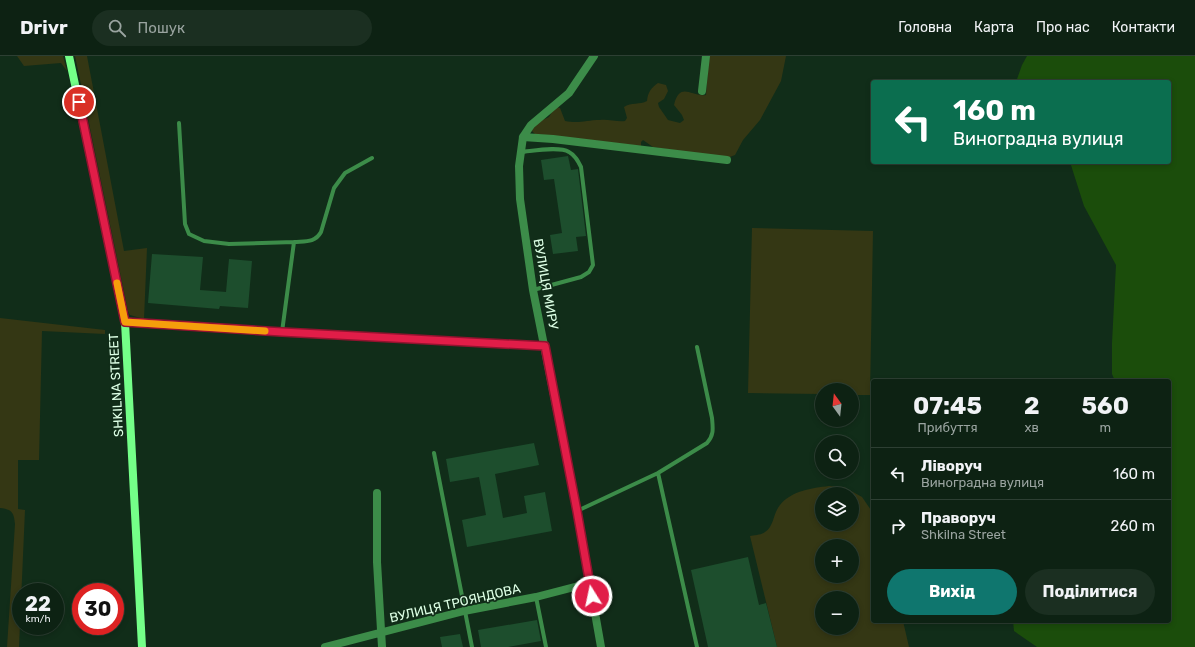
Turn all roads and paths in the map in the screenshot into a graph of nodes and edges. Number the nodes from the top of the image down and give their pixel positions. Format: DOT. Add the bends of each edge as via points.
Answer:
graph roads {
  1 [pos="69,56"];
  2 [pos="594,56"];
  3 [pos="706,56"];
  4 [pos="702,91"];
  5 [pos="179,123"];
  6 [pos="523,137"];
  7 [pos="521,152"];
  8 [pos="372,158"];
  9 [pos="727,160"];
  10 [pos="294,242"];
  11 [pos="533,290"];
  12 [pos="125,322"];
  13 [pos="282,332"];
  14 [pos="545,346"];
  15 [pos="698,346"];
  16 [pos="434,453"];
  17 [pos="658,473"];
  18 [pos="377,492"];
  19 [pos="577,511"];
  20 [pos="590,583"];
  21 [pos="536,597"];
  22 [pos="464,611"];
  23 [pos="382,632"];
  24 [pos="142,647"];
  25 [pos="325,647"];
  26 [pos="382,647"];
  27 [pos="472,647"];
  28 [pos="546,647"];
  29 [pos="601,647"];
  30 [pos="697,647"];
  1 -- 12 [label="street, SHKILNA STREET"];
  2 -- 6 [label="street" via="569,93 531,125"];
  3 -- 4 [label="street"];
  5 -- 10 [label="lane" via="185,224 189,234 204,241 230,244"];
  6 -- 7 [label="street, ВУЛИЦЯ МИРУ"];
  6 -- 9 [label="street"];
  7 -- 11 [label="street, ВУЛИЦЯ МИРУ" via="520,199"];
  7 -- 11 [label="lane" via="568,151 576,158 581,167 593,265 589,272 581,277"];
  8 -- 10 [label="lane" via="345,173 334,188 318,238"];
  10 -- 13 [label="lane"];
  11 -- 14 [label="street, ВУЛИЦЯ МИРУ"];
  12 -- 13 [label="street"];
  12 -- 24 [label="street, SHKILNA STREET"];
  13 -- 14 [label="street"];
  14 -- 19 [label="street, ВУЛИЦЯ МИРУ"];
  15 -- 17 [label="lane" via="714,430 712,437 707,444"];
  16 -- 22 [label="lane"];
  17 -- 19 [label="lane"];
  17 -- 30 [label="lane"];
  18 -- 23 [label="street" via="377,562"];
  19 -- 20 [label="street, ВУЛИЦЯ МИРУ"];
  20 -- 21 [label="street, ВУЛИЦЯ ТРОЯНДОВА"];
  20 -- 29 [label="street, ВУЛИЦЯ МИРУ"];
  21 -- 22 [label="street, ВУЛИЦЯ ТРОЯНДОВА"];
  21 -- 28 [label="lane"];
  22 -- 23 [label="street, ВУЛИЦЯ ТРОЯНДОВА"];
  22 -- 27 [label="lane"];
  23 -- 25 [label="street, ВУЛИЦЯ ТРОЯНДОВА"];
  23 -- 26 [label="street"];
}
